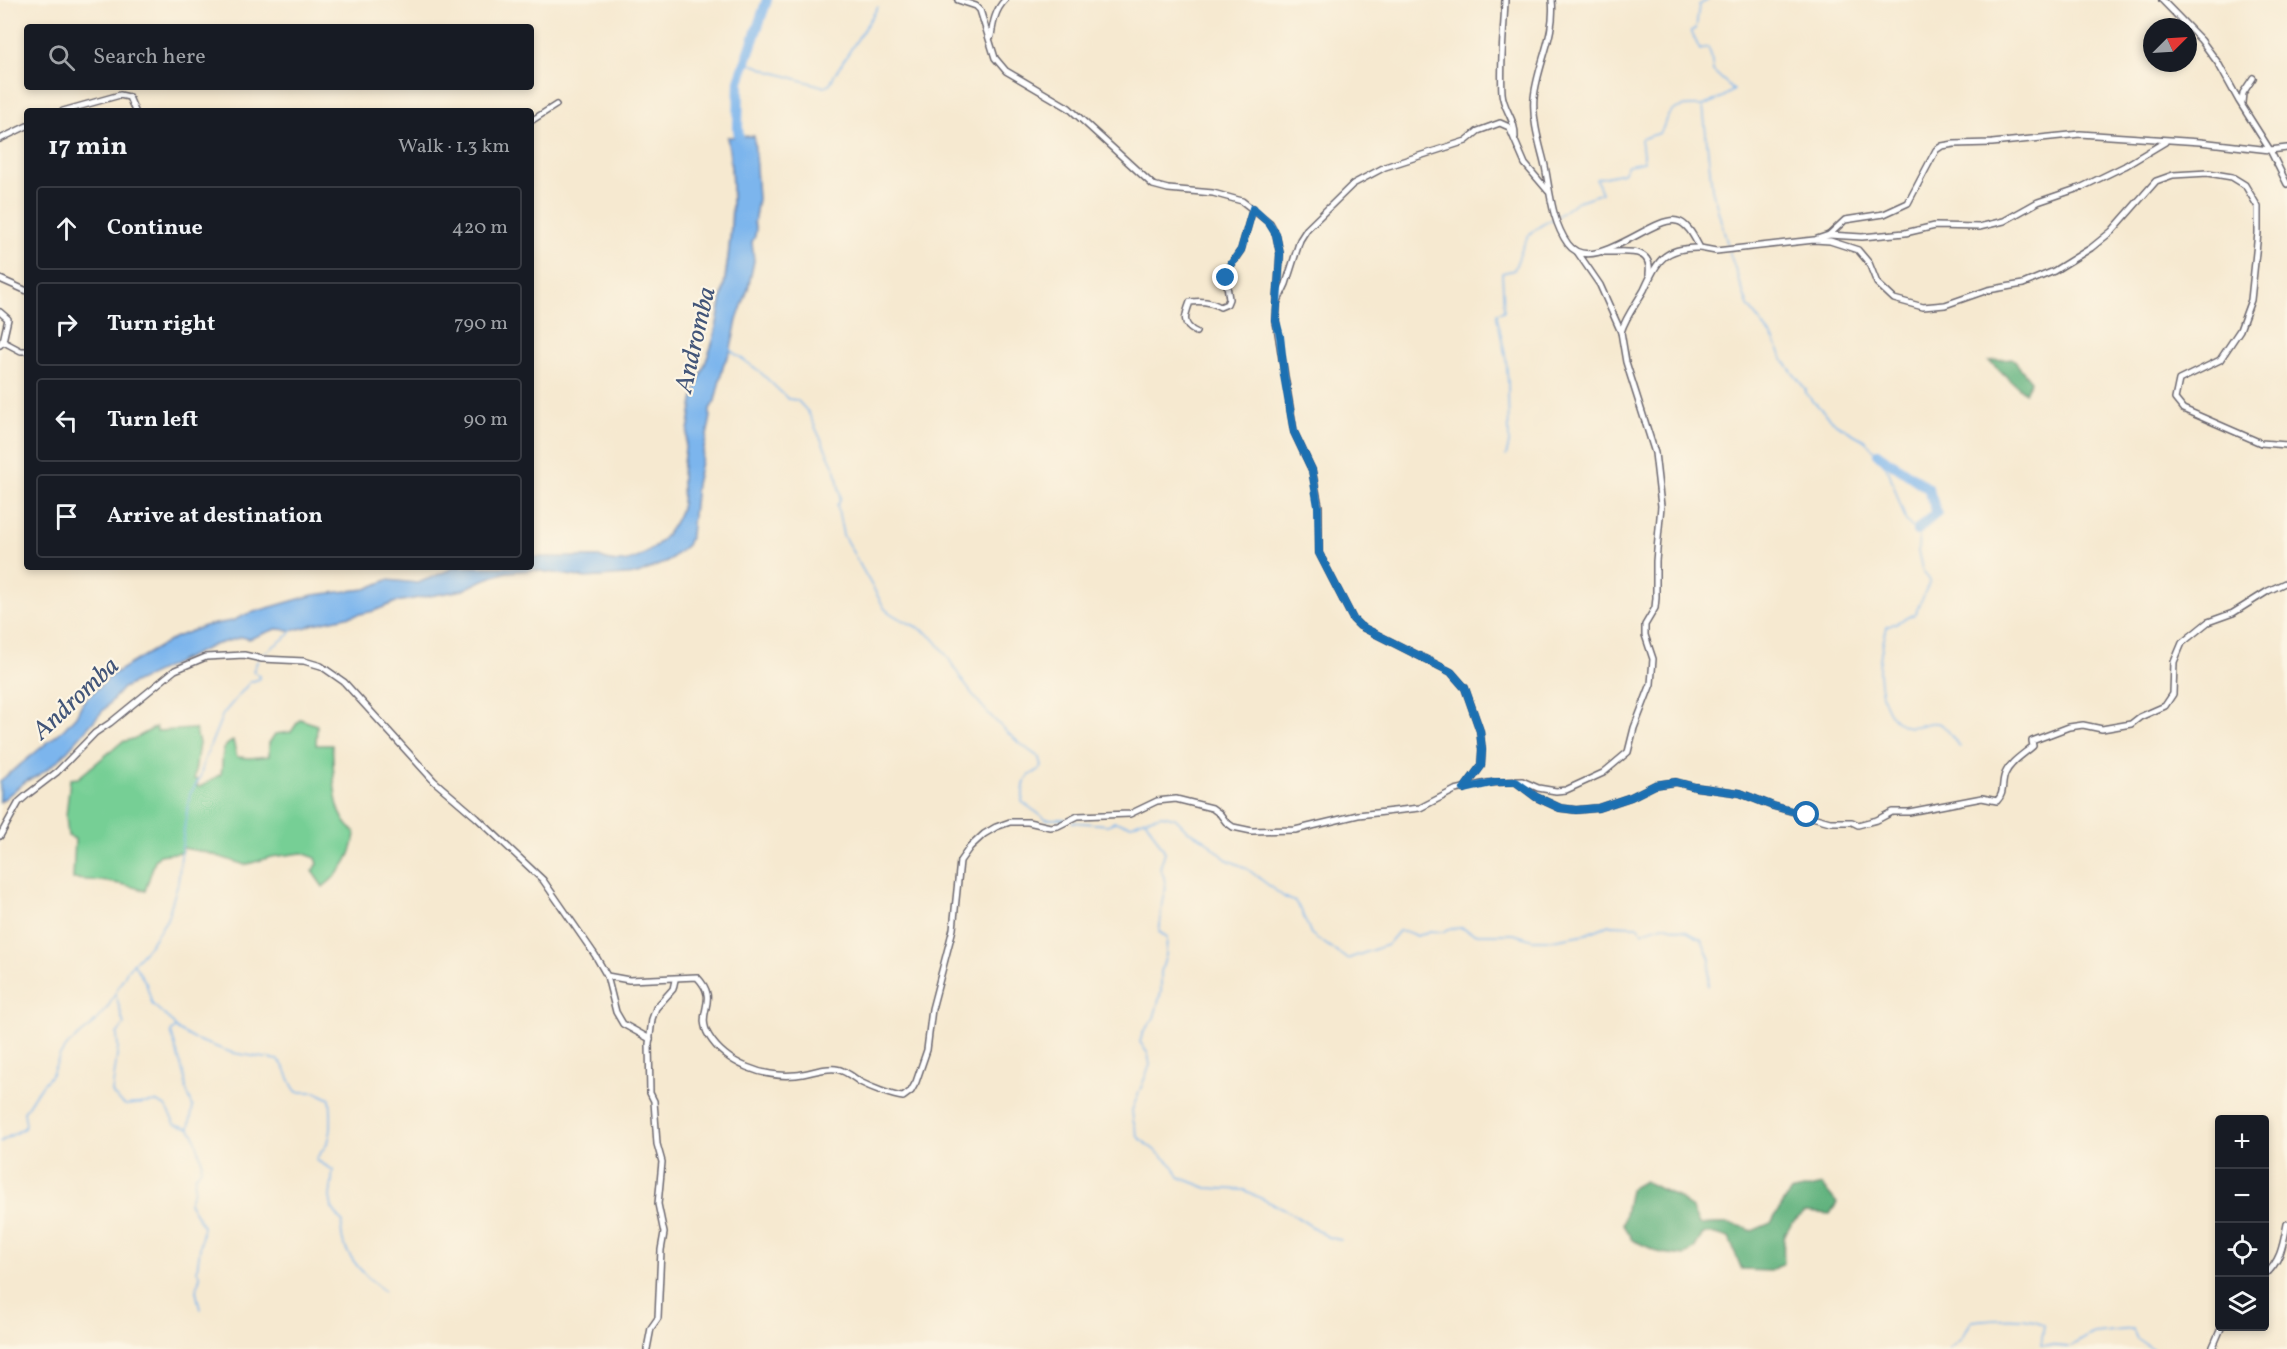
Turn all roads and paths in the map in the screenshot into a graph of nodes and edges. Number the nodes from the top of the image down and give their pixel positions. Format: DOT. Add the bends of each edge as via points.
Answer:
graph roads {
  1 [pos="958,0"];
  2 [pos="1005,0"];
  3 [pos="1505,0"];
  4 [pos="1552,0"];
  5 [pos="2162,0"];
  6 [pos="990,40"];
  7 [pos="2253,78"];
  8 [pos="556,105"];
  9 [pos="2242,105"];
  10 [pos="72,108"];
  11 [pos="134,108"];
  12 [pos="534,119"];
  13 [pos="24,127"];
  14 [pos="1515,138"];
  15 [pos="0,139"];
  16 [pos="2167,141"];
  17 [pos="2287,148"];
  18 [pos="2270,150"];
  19 [pos="2287,184"];
  20 [pos="1549,192"];
  21 [pos="1253,208"];
  22 [pos="1829,235"];
  23 [pos="1814,240"];
  24 [pos="1700,248"];
  25 [pos="1598,252"];
  26 [pos="1578,253"];
  27 [pos="1649,275"];
  28 [pos="0,279"];
  29 [pos="24,290"];
  30 [pos="1276,305"];
  31 [pos="0,312"];
  32 [pos="1196,332"];
  33 [pos="1621,332"];
  34 [pos="1,342"];
  35 [pos="24,351"];
  36 [pos="2287,445"];
  37 [pos="2287,582"];
  38 [pos="1516,782"];
  39 [pos="1464,789"];
  40 [pos="0,836"];
  41 [pos="607,976"];
  42 [pos="675,980"];
  43 [pos="650,1039"];
  44 [pos="2287,1224"];
  45 [pos="2269,1272"];
  46 [pos="2220,1331"];
  47 [pos="647,1349"];
  48 [pos="2212,1349"];
  1 -- 6 [label="street" via="980,10"];
  2 -- 6 [label="street" via="993,20"];
  3 -- 14 [label="street" via="1502,96"];
  4 -- 20 [label="street" via="1553,20 1534,99"];
  5 -- 9 [label="street" via="2201,40"];
  6 -- 21 [label="street" via="995,58 1006,71 1069,108 1153,184 1230,196"];
  7 -- 9 [label="street" via="2243,93"];
  8 -- 12 [label="street"];
  9 -- 18 [label="street"];
  10 -- 11 [label="street" via="120,95 129,97"];
  13 -- 15 [label="street"];
  14 -- 20 [label="street" via="1525,164"];
  14 -- 30 [label="street" via="1509,127 1491,125 1466,141 1385,167 1353,184 1307,229"];
  16 -- 18 [label="street"];
  16 -- 22 [label="street" via="2099,179 2038,202 2004,221 1979,227 1935,226 1862,237"];
  16 -- 22 [label="street" via="2080,134 1942,146 1936,150 1908,203 1884,214 1845,220"];
  17 -- 18 [label="street"];
  18 -- 19 [label="street"];
  20 -- 26 [label="street" via="1568,245"];
  21 -- 30 [label="street" via="1276,234 1280,254"];
  21 -- 32 [label="street" via="1241,250 1227,271 1227,304 1220,307 1203,301 1190,302 1185,323"];
  22 -- 23 [label="street"];
  23 -- 24 [label="street" via="1716,251"];
  23 -- 36 [label="street" via="1858,250 1869,263 1877,283 1894,299 1923,306 1945,305 1988,290 2023,284 2054,271 2112,231 2157,181 2173,175 2232,177 2245,185 2258,207 2251,300 2240,330 2220,360 2179,380 2175,399 2183,409 2261,443"];
  24 -- 25 [label="street" via="1685,225 1676,220"];
  24 -- 27 [label="street" via="1672,251 1662,257"];
  25 -- 26 [label="street"];
  25 -- 27 [label="street" via="1643,255 1648,259"];
  26 -- 33 [label="street" via="1600,285"];
  27 -- 33 [label="street"];
  28 -- 29 [label="street"];
  30 -- 39 [label="street" via="1294,432 1313,472 1319,553 1360,626 1451,672 1465,688 1480,731 1482,750 1481,766"];
  31 -- 34 [label="street" via="9,319"];
  33 -- 38 [label="street" via="1626,362 1655,453 1661,507 1655,608 1645,625 1653,659 1651,684 1628,752 1603,773 1566,790"];
  34 -- 35 [label="street"];
  37 -- 38 [label="street" via="2233,614 2208,622 2182,643 2174,662 2173,694 2165,706 2131,724 2102,729 2068,727 2032,741 2033,746 2006,771 2002,796 1997,801 1982,798 1892,812 1857,825 1830,822 1740,793 1676,782 1655,785 1598,808 1560,808"];
  38 -- 39 [label="street"];
  39 -- 42 [label="street" via="1420,808 1358,815 1295,830 1252,831 1233,827 1212,808 1176,800 1157,801 1130,814 1078,816 1058,826 1010,822 996,827 970,847 960,861 952,929 932,1008 927,1050 916,1082 903,1097 871,1088 838,1069 772,1076 742,1064 715,1045 705,1028 703,1018 709,995 705,986 697,977"];
  40 -- 41 [label="street" via="19,802 57,772 95,733 175,670 206,657 243,655 304,661 321,666 344,682 434,781 543,880"];
  41 -- 42 [label="street"];
  41 -- 43 [label="street" via="623,1024"];
  42 -- 43 [label="street" via="656,1008"];
  43 -- 47 [label="street" via="650,1093 662,1162 658,1204 664,1233 658,1318 651,1328"];
  44 -- 45 [label="street" via="2283,1250"];
  46 -- 48 [label="street"];
}
